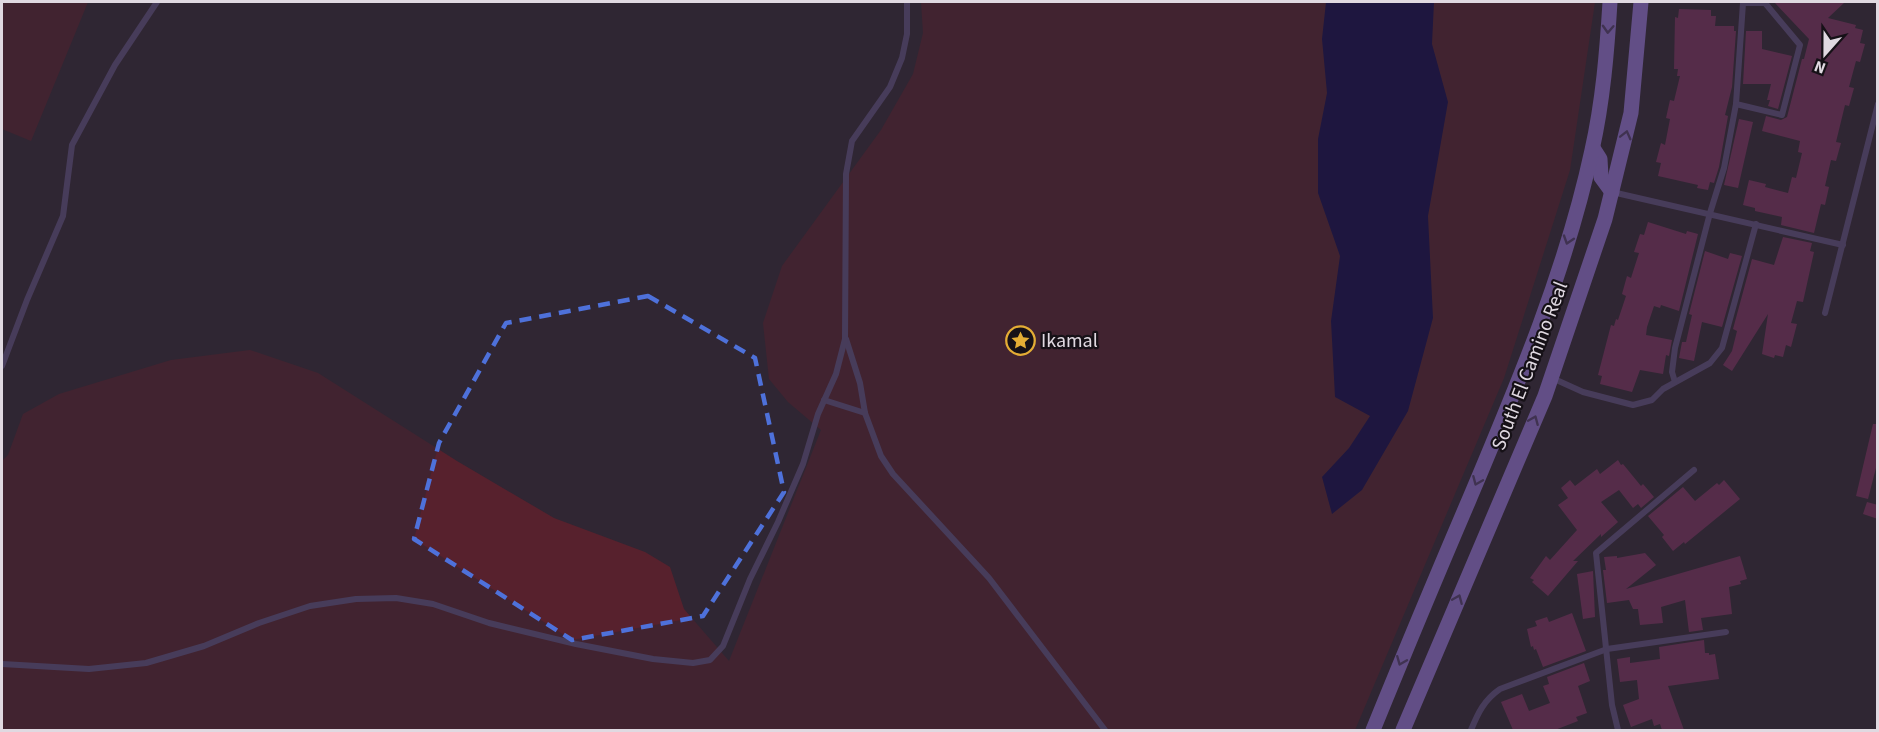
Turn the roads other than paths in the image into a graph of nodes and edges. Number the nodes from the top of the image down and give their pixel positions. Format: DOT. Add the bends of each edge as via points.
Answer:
graph roads {
  1 [pos="157,2"];
  2 [pos="907,2"];
  3 [pos="1610,2"];
  4 [pos="1641,2"];
  5 [pos="1736,104"];
  6 [pos="1878,104"];
  7 [pos="1593,147"];
  8 [pos="1612,192"];
  9 [pos="1710,213"];
  10 [pos="1756,224"];
  11 [pos="1843,245"];
  12 [pos="1825,313"];
  13 [pos="845,339"];
  14 [pos="2,366"];
  15 [pos="1551,378"];
  16 [pos="1675,382"];
  17 [pos="824,400"];
  18 [pos="865,413"];
  19 [pos="1694,470"];
  20 [pos="1726,632"];
  21 [pos="1607,649"];
  22 [pos="2,664"];
  23 [pos="1105,730"];
  24 [pos="1372,730"];
  25 [pos="1403,730"];
  26 [pos="1471,730"];
  27 [pos="1618,730"];
  1 -- 14 [label="lane" via="115,65 72,145 63,216"];
  2 -- 13 [label="lane" via="902,58 890,87 852,141 846,174"];
  3 -- 7 [label="main road, South El Camino Real, one-way" via="1607,57"];
  8 -- 4 [label="main road, South El Camino Real, one-way" via="1631,113"];
  5 -- 5 [label="lane" via="1743,3 1765,3 1800,45 1782,115"];
  5 -- 9 [label="lane" via="1724,168"];
  6 -- 11 [label="lane"];
  7 -- 8 [label="main road" via="1600,159 1601,177"];
  7 -- 24 [label="main road, South El Camino Real, one-way" via="1575,218 1520,380"];
  8 -- 9 [label="lane"];
  8 -- 15 [label="main road, South El Camino Real"];
  9 -- 10 [label="lane"];
  9 -- 16 [label="lane" via="1675,348"];
  10 -- 11 [label="lane"];
  10 -- 16 [label="lane" via="1722,348 1710,363"];
  11 -- 12 [label="lane"];
  13 -- 17 [label="lane"];
  13 -- 18 [label="lane" via="860,383"];
  15 -- 16 [label="lane" via="1583,392 1633,405 1652,400"];
  25 -- 15 [label="main road, South El Camino Real, one-way"];
  17 -- 18 [label="lane"];
  17 -- 22 [label="lane" via="778,522 723,646 710,660 693,663 576,644 489,623 433,604 396,598 310,606 146,663 89,669"];
  18 -- 23 [label="lane" via="881,456 893,474 989,578"];
  19 -- 21 [label="lane" via="1596,553"];
  20 -- 21 [label="lane"];
  21 -- 26 [label="lane" via="1500,689 1480,708"];
  21 -- 27 [label="lane"];
}
